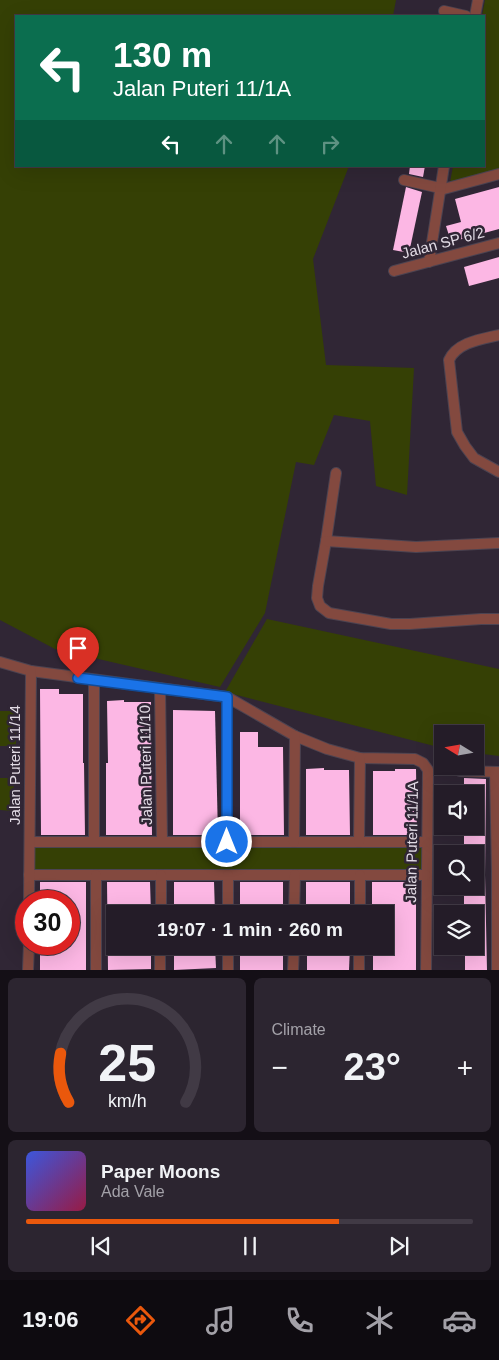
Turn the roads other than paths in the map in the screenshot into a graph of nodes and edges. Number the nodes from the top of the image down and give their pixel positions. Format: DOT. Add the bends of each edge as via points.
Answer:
graph roads {
  1 [pos="478,0"];
  2 [pos="444,11"];
  3 [pos="462,15"];
  4 [pos="475,15"];
  5 [pos="444,167"];
  6 [pos="499,174"];
  7 [pos="404,180"];
  8 [pos="440,189"];
  9 [pos="499,243"];
  10 [pos="429,262"];
  11 [pos="394,271"];
  12 [pos="499,335"];
  13 [pos="499,472"];
  14 [pos="336,473"];
  15 [pos="326,541"];
  16 [pos="499,543"];
  17 [pos="499,618"];
  18 [pos="0,662"];
  19 [pos="31,671"];
  20 [pos="94,680"];
  21 [pos="160,688"];
  22 [pos="227,697"];
  23 [pos="295,736"];
  24 [pos="360,758"];
  25 [pos="484,772"];
  26 [pos="497,772"];
  27 [pos="30,842"];
  28 [pos="94,842"];
  29 [pos="162,842"];
  30 [pos="227,842"];
  31 [pos="294,842"];
  32 [pos="359,842"];
  33 [pos="426,842"];
  34 [pos="498,872"];
  35 [pos="29,875"];
  36 [pos="96,875"];
  37 [pos="161,875"];
  38 [pos="228,875"];
  39 [pos="295,875"];
  40 [pos="360,875"];
  41 [pos="426,875"];
  42 [pos="29,890"];
  43 [pos="161,905"];
  44 [pos="228,905"];
  45 [pos="294,905"];
  46 [pos="360,905"];
  47 [pos="29,955"];
  48 [pos="160,955"];
  49 [pos="228,955"];
  50 [pos="294,955"];
  51 [pos="359,955"];
  52 [pos="28,970"];
  53 [pos="96,970"];
  54 [pos="160,970"];
  55 [pos="228,970"];
  56 [pos="293,970"];
  57 [pos="359,970"];
  58 [pos="426,970"];
  59 [pos="497,970"];
  1 -- 4 [label="street"];
  2 -- 3 [label="street"];
  5 -- 8 [label="street"];
  6 -- 8 [label="street"];
  7 -- 8 [label="street"];
  8 -- 10 [label="street"];
  9 -- 10 [label="street, Jalan SP 6/2"];
  10 -- 11 [label="street, Jalan SP 6/2"];
  12 -- 13 [label="street" via="472,342 456,350 449,360 457,432 474,458"];
  14 -- 15 [label="street"];
  15 -- 16 [label="street" via="416,547"];
  15 -- 17 [label="street" via="317,598 320,606 329,613 391,624"];
  18 -- 19 [label="street, Jalan Puteri 11/1A"];
  19 -- 20 [label="street, Jalan Puteri 11/1A"];
  19 -- 27 [label="street, Jalan Puteri 11/14"];
  20 -- 21 [label="street, Jalan Puteri 11/1A"];
  20 -- 28 [label="street"];
  21 -- 22 [label="street, Jalan Puteri 11/1A"];
  21 -- 29 [label="street, Jalan Puteri 11/10"];
  22 -- 23 [label="street, Jalan Puteri 11/1A"];
  22 -- 30 [label="street"];
  23 -- 24 [label="street, Jalan Puteri 11/1A"];
  23 -- 31 [label="street"];
  24 -- 32 [label="street"];
  24 -- 33 [label="street, Jalan Puteri 11/1A" via="423,763 428,770"];
  25 -- 26 [label="street"];
  26 -- 34 [label="street"];
  27 -- 28 [label="street"];
  27 -- 35 [label="street, Jalan Puteri 11/14"];
  28 -- 29 [label="street"];
  29 -- 30 [label="street"];
  30 -- 31 [label="street"];
  31 -- 32 [label="street"];
  32 -- 33 [label="street"];
  33 -- 41 [label="street, Jalan Puteri 11/1A"];
  34 -- 59 [label="street"];
  35 -- 36 [label="street"];
  35 -- 42 [label="street, Jalan Puteri 11/14"];
  36 -- 37 [label="street"];
  36 -- 53 [label="street"];
  37 -- 38 [label="street"];
  37 -- 43 [label="street"];
  38 -- 39 [label="street"];
  38 -- 44 [label="street"];
  39 -- 40 [label="street"];
  39 -- 45 [label="street"];
  40 -- 41 [label="street"];
  40 -- 46 [label="street"];
  41 -- 58 [label="street, Jalan Puteri 11/1A"];
  47 -- 52 [label="street"];
  48 -- 54 [label="street"];
  49 -- 55 [label="street"];
  50 -- 56 [label="street"];
  51 -- 57 [label="street"];
}
